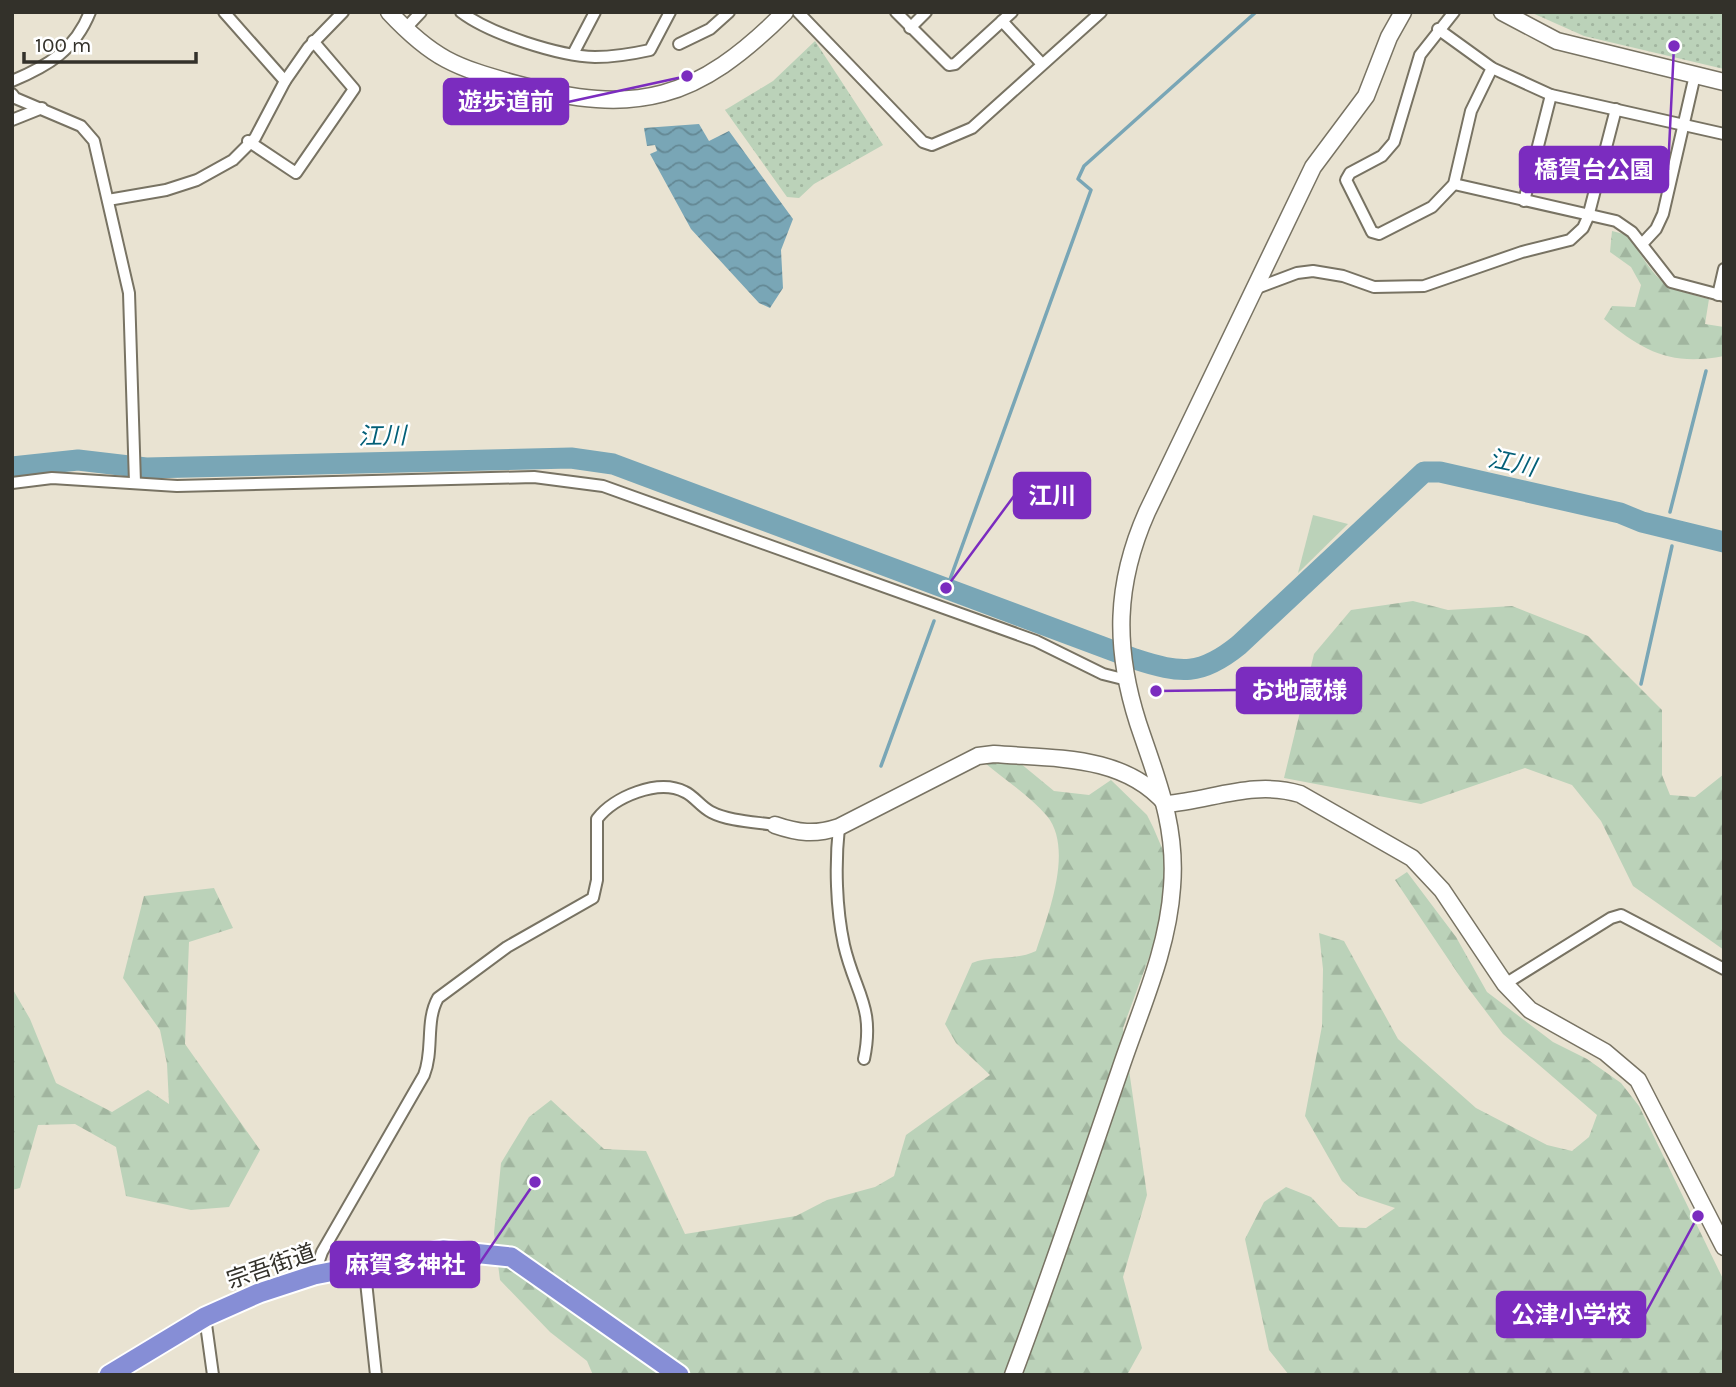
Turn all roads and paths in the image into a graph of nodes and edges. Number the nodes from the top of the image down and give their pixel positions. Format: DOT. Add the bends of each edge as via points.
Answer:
graph roads {
  1 [pos="90,12"];
  2 [pos="224,12"];
  3 [pos="388,12"];
  4 [pos="421,12"];
  5 [pos="461,12"];
  6 [pos="595,12"];
  7 [pos="670,12"];
  8 [pos="730,12"];
  9 [pos="785,12"];
  10 [pos="798,12"];
  11 [pos="896,12"];
  12 [pos="926,12"];
  13 [pos="1012,12"];
  14 [pos="1101,12"];
  15 [pos="1403,12"];
  16 [pos="1454,12"];
  17 [pos="1502,12"];
  18 [pos="337,14"];
  19 [pos="1002,21"];
  20 [pos="910,28"];
  21 [pos="405,29"];
  22 [pos="1438,29"];
  23 [pos="313,41"];
  24 [pos="679,44"];
  25 [pos="573,54"];
  26 [pos="1041,63"];
  27 [pos="1492,68"];
  28 [pos="1695,75"];
  29 [pos="12,81"];
  30 [pos="285,81"];
  31 [pos="1724,82"];
  32 [pos="12,94"];
  33 [pos="1551,95"];
  34 [pos="42,108"];
  35 [pos="1616,110"];
  36 [pos="12,120"];
  37 [pos="1684,125"];
  38 [pos="1724,134"];
  39 [pos="248,141"];
  40 [pos="1454,184"];
  41 [pos="108,200"];
  42 [pos="1524,201"];
  43 [pos="1590,213"];
  44 [pos="1642,244"];
  45 [pos="1724,269"];
  46 [pos="1257,288"];
  47 [pos="1721,295"];
  48 [pos="12,483"];
  49 [pos="135,483"];
  50 [pos="1126,675"];
  51 [pos="1166,804"];
  52 [pos="775,825"];
  53 [pos="839,827"];
  54 [pos="1724,969"];
  55 [pos="1505,984"];
  56 [pos="864,1059"];
  57 [pos="1724,1247"];
  58 [pos="364,1263"];
  59 [pos="314,1275"];
  60 [pos="205,1317"];
  61 [pos="108,1375"];
  62 [pos="212,1375"];
  63 [pos="376,1375"];
  64 [pos="679,1375"];
  65 [pos="1013,1375"];
  1 -- 29 [label="street" via="52,63"];
  2 -- 30 [label="street"];
  3 -- 21 [label="street"];
  4 -- 21 [label="street"];
  5 -- 25 [label="street" via="494,30"];
  6 -- 25 [label="street"];
  7 -- 25 [label="street" via="649,50 593,57"];
  8 -- 24 [label="street" via="710,29"];
  9 -- 21 [label="street" via="749,48 714,72 670,91 623,99 561,96 460,68"];
  10 -- 26 [label="street" via="923,142 932,145 972,128"];
  11 -- 20 [label="street"];
  12 -- 20 [label="street"];
  13 -- 19 [label="street"];
  14 -- 26 [label="street"];
  15 -- 46 [label="street" via="1366,96 1318,158"];
  16 -- 22 [label="street"];
  17 -- 28 [label="street" via="1557,41"];
  18 -- 23 [label="street"];
  19 -- 20 [label="street" via="949,65"];
  19 -- 26 [label="street"];
  22 -- 27 [label="street"];
  22 -- 40 [label="street" via="1415,68 1394,142 1382,156 1350,173 1346,180 1369,229 1379,234 1432,207"];
  23 -- 30 [label="street"];
  23 -- 39 [label="street" via="354,89 296,173"];
  27 -- 33 [label="street"];
  27 -- 40 [label="street" via="1471,111"];
  28 -- 31 [label="street"];
  28 -- 37 [label="street"];
  30 -- 39 [label="street" via="255,138"];
  32 -- 34 [label="street"];
  33 -- 35 [label="street"];
  33 -- 42 [label="street"];
  34 -- 36 [label="street"];
  34 -- 41 [label="street" via="81,126 94,141"];
  35 -- 37 [label="street"];
  35 -- 43 [label="street"];
  37 -- 38 [label="street"];
  37 -- 44 [label="street" via="1661,222"];
  39 -- 41 [label="street" via="233,160 197,180"];
  40 -- 42 [label="street"];
  41 -- 49 [label="street" via="129,293"];
  42 -- 43 [label="street"];
  43 -- 44 [label="street" via="1625,226"];
  43 -- 46 [label="street" via="1570,240 1424,286 1374,287 1313,271"];
  44 -- 47 [label="street" via="1671,282"];
  45 -- 47 [label="street"];
  46 -- 50 [label="street" via="1137,535 1124,582 1121,637"];
  48 -- 49 [label="street" via="52,478"];
  49 -- 50 [label="street" via="177,486 534,477 604,486 1036,641 1103,674"];
  50 -- 51 [label="street"];
  51 -- 53 [label="street" via="1123,773 1098,762 994,754 978,756"];
  51 -- 55 [label="street" via="1255,788 1300,794 1412,858 1442,890"];
  51 -- 65 [label="street" via="1173,852 1167,932"];
  52 -- 53 [label="street" via="819,833"];
  52 -- 59 [label="street" via="723,816 685,792 657,786 605,809 597,819 593,898 507,947 438,998 431,1010 430,1059 424,1075 322,1252"];
  53 -- 56 [label="street" via="835,858 843,943 868,1016"];
  54 -- 55 [label="street" via="1622,915"];
  55 -- 57 [label="street" via="1530,1010 1605,1052 1638,1080"];
  58 -- 59 [label="highway, 宗吾街道"];
  58 -- 63 [label="street"];
  58 -- 64 [label="highway, 宗吾街道" via="443,1250 511,1257"];
  59 -- 60 [label="highway, 宗吾街道"];
  60 -- 61 [label="highway, 宗吾街道"];
  60 -- 62 [label="street"];
}
